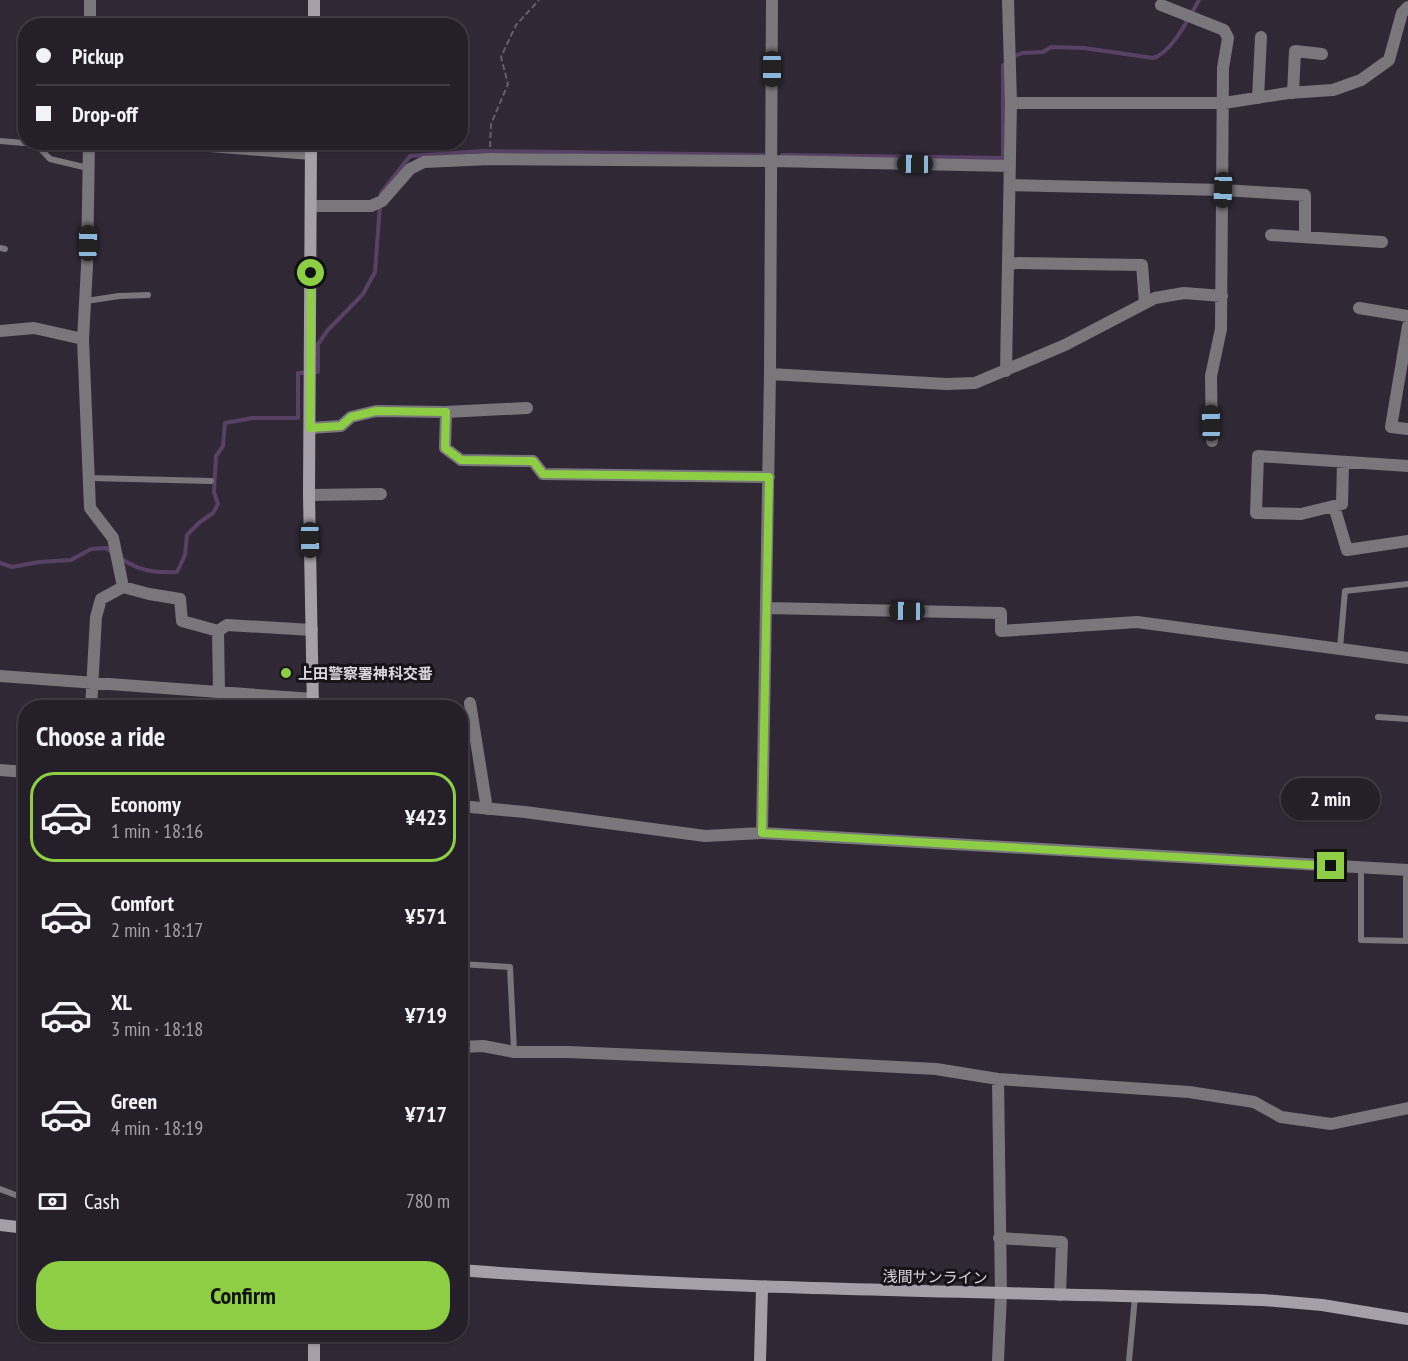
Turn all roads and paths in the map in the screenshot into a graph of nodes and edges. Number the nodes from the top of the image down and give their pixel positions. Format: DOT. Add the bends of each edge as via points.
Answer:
graph roads {
  1 [pos="90,0"];
  2 [pos="314,0"];
  3 [pos="539,0"];
  4 [pos="772,0"];
  5 [pos="1008,0"];
  6 [pos="1161,5"];
  7 [pos="1408,7"];
  8 [pos="90,18"];
  9 [pos="314,18"];
  10 [pos="1261,37"];
  11 [pos="1322,54"];
  12 [pos="1293,93"];
  13 [pos="1258,98"];
  14 [pos="1224,103"];
  15 [pos="1011,104"];
  16 [pos="0,141"];
  17 [pos="18,142"];
  18 [pos="42,150"];
  19 [pos="89,150"];
  20 [pos="311,150"];
  21 [pos="490,159"];
  22 [pos="772,161"];
  23 [pos="1010,166"];
  24 [pos="89,168"];
  25 [pos="1010,185"];
  26 [pos="1223,190"];
  27 [pos="312,206"];
  28 [pos="1271,235"];
  29 [pos="1305,237"];
  30 [pos="1382,242"];
  31 [pos="1008,262"];
  32 [pos="148,295"];
  33 [pos="1222,296"];
  34 [pos="85,302"];
  35 [pos="1145,303"];
  36 [pos="1359,308"];
  37 [pos="1408,316"];
  38 [pos="1408,326"];
  39 [pos="0,331"];
  40 [pos="83,339"];
  41 [pos="1006,371"];
  42 [pos="770,374"];
  43 [pos="527,408"];
  44 [pos="445,412"];
  45 [pos="310,428"];
  46 [pos="1408,429"];
  47 [pos="1212,441"];
  48 [pos="1343,462"];
  49 [pos="1408,466"];
  50 [pos="769,477"];
  51 [pos="90,478"];
  52 [pos="211,481"];
  53 [pos="381,494"];
  54 [pos="309,495"];
  55 [pos="1334,506"];
  56 [pos="1408,541"];
  57 [pos="1408,584"];
  58 [pos="123,587"];
  59 [pos="767,608"];
  60 [pos="312,630"];
  61 [pos="218,631"];
  62 [pos="1340,648"];
  63 [pos="1408,658"];
  64 [pos="0,676"];
  65 [pos="92,683"];
  66 [pos="219,692"];
  67 [pos="91,700"];
  68 [pos="287,700"];
  69 [pos="313,700"];
  70 [pos="470,703"];
  71 [pos="1378,717"];
  72 [pos="1408,720"];
  73 [pos="0,770"];
  74 [pos="18,771"];
  75 [pos="468,807"];
  76 [pos="488,809"];
  77 [pos="762,833"];
  78 [pos="1361,868"];
  79 [pos="1407,870"];
  80 [pos="468,964"];
  81 [pos="468,1047"];
  82 [pos="514,1052"];
  83 [pos="998,1079"];
  84 [pos="1408,1108"];
  85 [pos="0,1189"];
  86 [pos="18,1196"];
  87 [pos="0,1225"];
  88 [pos="18,1227"];
  89 [pos="999,1238"];
  90 [pos="468,1271"];
  91 [pos="762,1288"];
  92 [pos="1001,1293"];
  93 [pos="1060,1295"];
  94 [pos="1135,1297"];
  95 [pos="1408,1319"];
  96 [pos="314,1342"];
  97 [pos="314,1361"];
  98 [pos="760,1361"];
  99 [pos="999,1361"];
  100 [pos="1130,1361"];
  1 -- 8 [label="street"];
  2 -- 9 [label="street"];
  3 -- 21 [label="path" via="516,25 501,57 508,84 491,124"];
  4 -- 22 [label="street"];
  5 -- 15 [label="street"];
  6 -- 14 [label="street" via="1224,30 1228,38 1223,68"];
  7 -- 12 [label="street" via="1402,13 1389,60 1361,80 1333,90"];
  10 -- 13 [label="street"];
  11 -- 12 [label="street" via="1295,51"];
  12 -- 13 [label="street"];
  13 -- 14 [label="street"];
  14 -- 15 [label="street"];
  14 -- 26 [label="street"];
  15 -- 23 [label="street"];
  16 -- 17 [label="lane"];
  18 -- 24 [label="lane" via="50,159"];
  19 -- 24 [label="street"];
  20 -- 27 [label="street"];
  21 -- 22 [label="street"];
  21 -- 27 [label="street" via="424,162 410,168 382,201 371,206"];
  22 -- 23 [label="street"];
  22 -- 42 [label="street"];
  23 -- 25 [label="street"];
  24 -- 34 [label="street"];
  25 -- 26 [label="street"];
  25 -- 31 [label="street"];
  26 -- 29 [label="street" via="1305,195"];
  26 -- 33 [label="street"];
  27 -- 45 [label="street"];
  28 -- 29 [label="street"];
  29 -- 30 [label="street"];
  31 -- 35 [label="street" via="1142,265"];
  31 -- 41 [label="street"];
  32 -- 34 [label="lane"];
  33 -- 35 [label="street" via="1171,294"];
  33 -- 47 [label="street" via="1221,329 1211,376"];
  34 -- 40 [label="street"];
  35 -- 41 [label="street"];
  36 -- 37 [label="street"];
  38 -- 46 [label="street" via="1391,427"];
  39 -- 40 [label="street" via="34,328"];
  40 -- 51 [label="street"];
  41 -- 42 [label="street" via="975,383 946,384"];
  42 -- 50 [label="street"];
  43 -- 44 [label="street"];
  44 -- 45 [label="street" via="376,411 351,417 341,426"];
  44 -- 50 [label="street" via="445,448 461,460 533,461 543,474"];
  45 -- 54 [label="street"];
  48 -- 49 [label="street"];
  48 -- 55 [label="street" via="1342,504"];
  48 -- 55 [label="street" via="1258,456 1256,513 1301,514"];
  50 -- 59 [label="street"];
  51 -- 52 [label="lane"];
  51 -- 58 [label="street" via="90,508 113,538"];
  53 -- 54 [label="street"];
  54 -- 60 [label="street"];
  55 -- 56 [label="street" via="1347,550"];
  57 -- 62 [label="lane" via="1345,591"];
  58 -- 61 [label="street" via="180,599 182,621"];
  58 -- 65 [label="street" via="101,600 96,617"];
  59 -- 62 [label="street" via="1001,613 1001,631 1137,622"];
  59 -- 77 [label="street"];
  60 -- 61 [label="street" via="227,625"];
  60 -- 69 [label="street"];
  61 -- 66 [label="street"];
  62 -- 63 [label="street"];
  64 -- 65 [label="street"];
  65 -- 66 [label="street"];
  65 -- 67 [label="street"];
  66 -- 68 [label="street"];
  70 -- 76 [label="street"];
  71 -- 72 [label="lane"];
  73 -- 74 [label="street"];
  75 -- 76 [label="street"];
  76 -- 77 [label="street" via="705,836"];
  77 -- 78 [label="street"];
  78 -- 79 [label="street"];
  78 -- 79 [label="lane" via="1361,940 1406,941"];
  80 -- 82 [label="lane" via="510,967"];
  81 -- 82 [label="street"];
  82 -- 83 [label="street" via="936,1069"];
  83 -- 84 [label="street" via="1189,1092 1254,1102 1281,1117 1331,1124"];
  83 -- 89 [label="street"];
  85 -- 86 [label="lane"];
  87 -- 88 [label="street"];
  89 -- 92 [label="street"];
  89 -- 93 [label="street" via="1062,1242"];
  90 -- 91 [label="street, 浅間サンライン"];
  91 -- 92 [label="street, 浅間サンライン"];
  91 -- 98 [label="street"];
  92 -- 93 [label="street, 浅間サンライン"];
  92 -- 99 [label="street"];
  93 -- 94 [label="street, 浅間サンライン"];
  94 -- 95 [label="street, 浅間サンライン" via="1289,1301"];
  94 -- 100 [label="lane"];
  96 -- 97 [label="street"];
}
